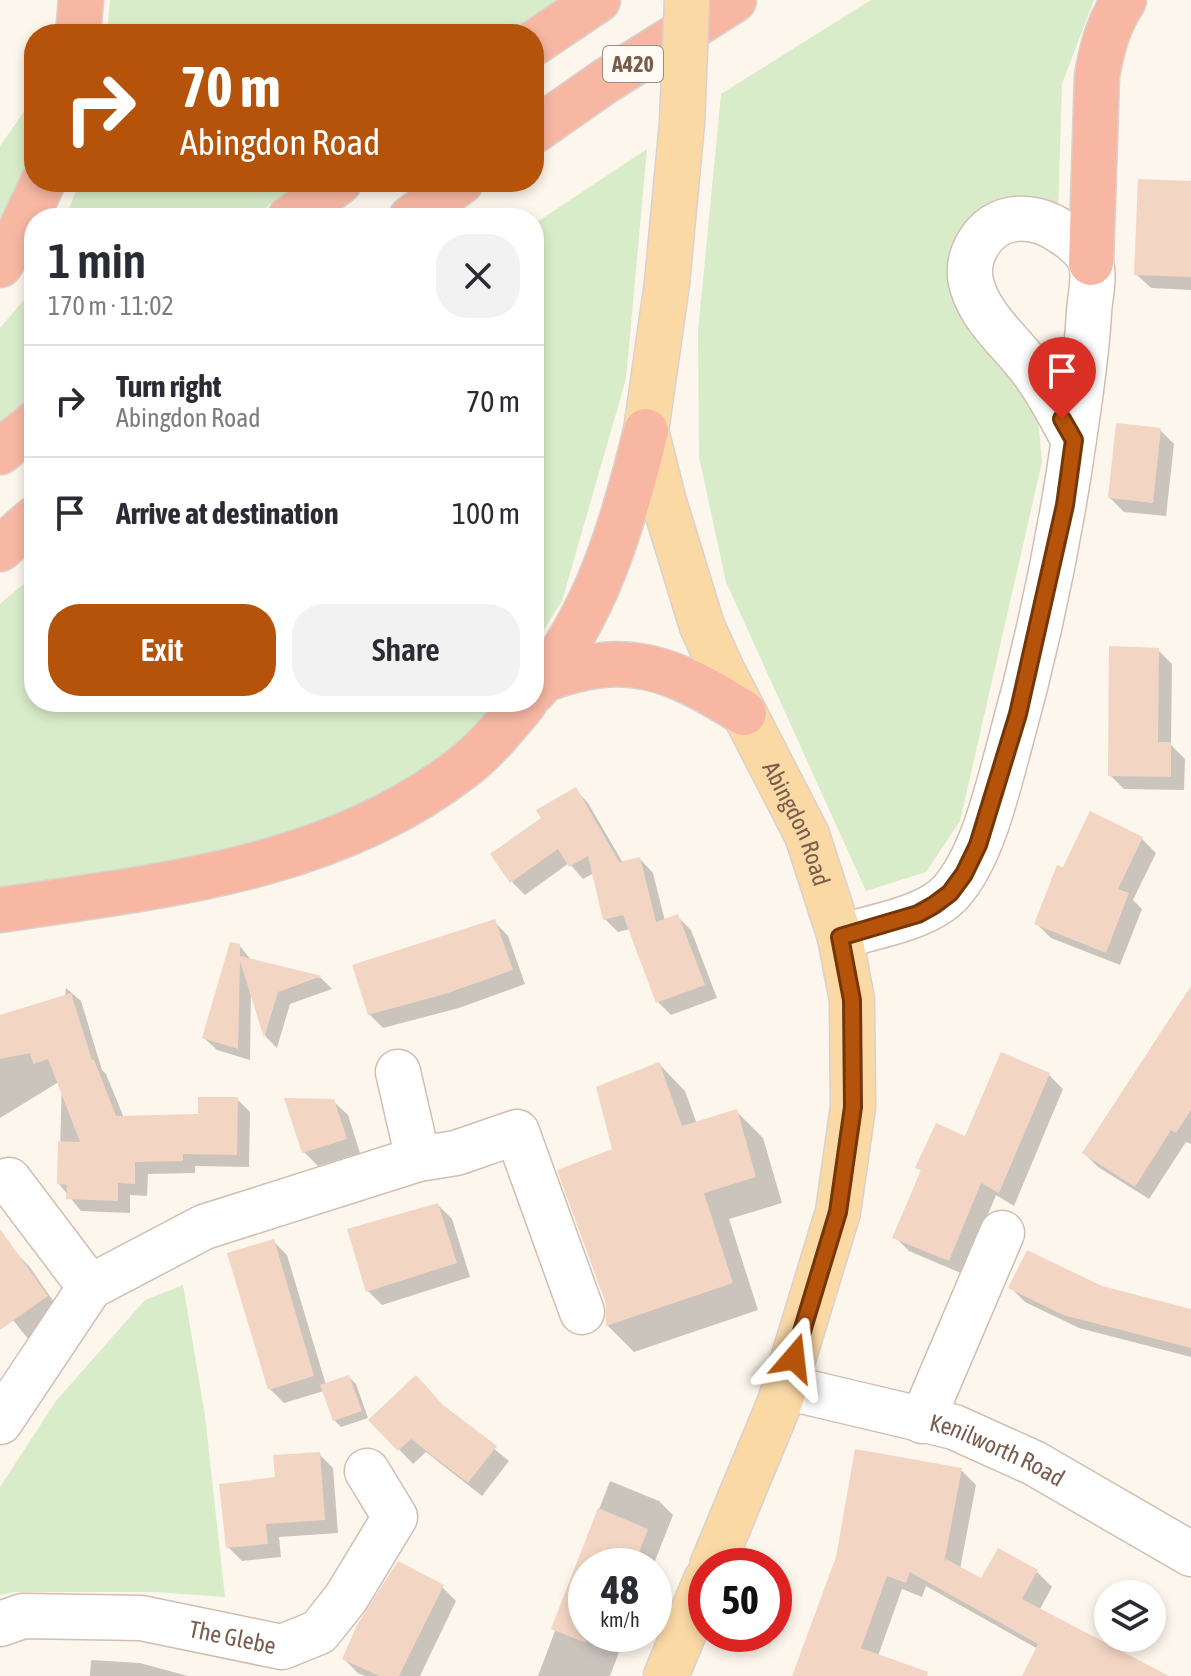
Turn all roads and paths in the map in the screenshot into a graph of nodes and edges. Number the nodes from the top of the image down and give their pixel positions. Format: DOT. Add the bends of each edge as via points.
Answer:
graph roads {
  1 [pos="81,0"];
  2 [pos="598,0"];
  3 [pos="687,0"];
  4 [pos="734,0"];
  5 [pos="1124,0"];
  6 [pos="79,24"];
  7 [pos="544,36"];
  8 [pos="544,124"];
  9 [pos="325,192"];
  10 [pos="447,192"];
  11 [pos="304,208"];
  12 [pos="425,208"];
  13 [pos="24,223"];
  14 [pos="1091,263"];
  15 [pos="0,265"];
  16 [pos="646,431"];
  17 [pos="24,432"];
  18 [pos="1074,440"];
  19 [pos="0,452"];
  20 [pos="24,528"];
  21 [pos="0,549"];
  22 [pos="544,677"];
  23 [pos="544,685"];
  24 [pos="516,712"];
  25 [pos="744,713"];
  26 [pos="0,910"];
  27 [pos="840,937"];
  28 [pos="398,1072"];
  29 [pos="418,1159"];
  30 [pos="9,1180"];
  31 [pos="1002,1233"];
  32 [pos="90,1287"];
  33 [pos="582,1312"];
  34 [pos="785,1387"];
  35 [pos="922,1421"];
  36 [pos="0,1422"];
  37 [pos="367,1471"];
  38 [pos="719,1548"];
  39 [pos="1191,1554"];
  40 [pos="688,1623"];
  41 [pos="0,1624"];
  42 [pos="666,1676"];
  1 -- 6 [label="highway"];
  2 -- 7 [label="highway"];
  3 -- 16 [label="main road, bridge" via="667,283"];
  4 -- 8 [label="highway, A420"];
  5 -- 14 [label="highway" via="1102,46 1097,76"];
  9 -- 11 [label="highway"];
  10 -- 12 [label="highway"];
  13 -- 15 [label="highway"];
  14 -- 18 [label="street"];
  14 -- 18 [label="street" via="1067,235 1025,219 996,224 985,232 971,259 978,301 1038,378"];
  16 -- 22 [label="highway" via="611,556 570,639"];
  16 -- 25 [label="main road, Abingdon Road" via="702,626"];
  17 -- 19 [label="highway"];
  18 -- 27 [label="street" via="1037,638 978,845 950,893 934,905"];
  20 -- 21 [label="highway"];
  23 -- 25 [label="highway" via="571,670 595,665 648,668 696,683"];
  24 -- 26 [label="highway" via="465,766 439,785 383,820 337,840 210,875"];
  25 -- 27 [label="main road, Abingdon Road" via="807,835"];
  27 -- 34 [label="main road, Abingdon Road" via="852,1000 853,1107 838,1212"];
  28 -- 29 [label="street"];
  29 -- 32 [label="street" via="204,1227"];
  29 -- 33 [label="street" via="456,1153 517,1132"];
  30 -- 32 [label="street"];
  31 -- 35 [label="street"];
  32 -- 36 [label="street"];
  34 -- 35 [label="street, Kenilworth Road"];
  34 -- 38 [label="main road, Abingdon Road"];
  35 -- 39 [label="street, Kenilworth Road" via="954,1427 1034,1463"];
  37 -- 41 [label="street, The Glebe" via="395,1517 319,1632 282,1647 141,1618 23,1616"];
  40 -- 42 [label="main road"];
}
